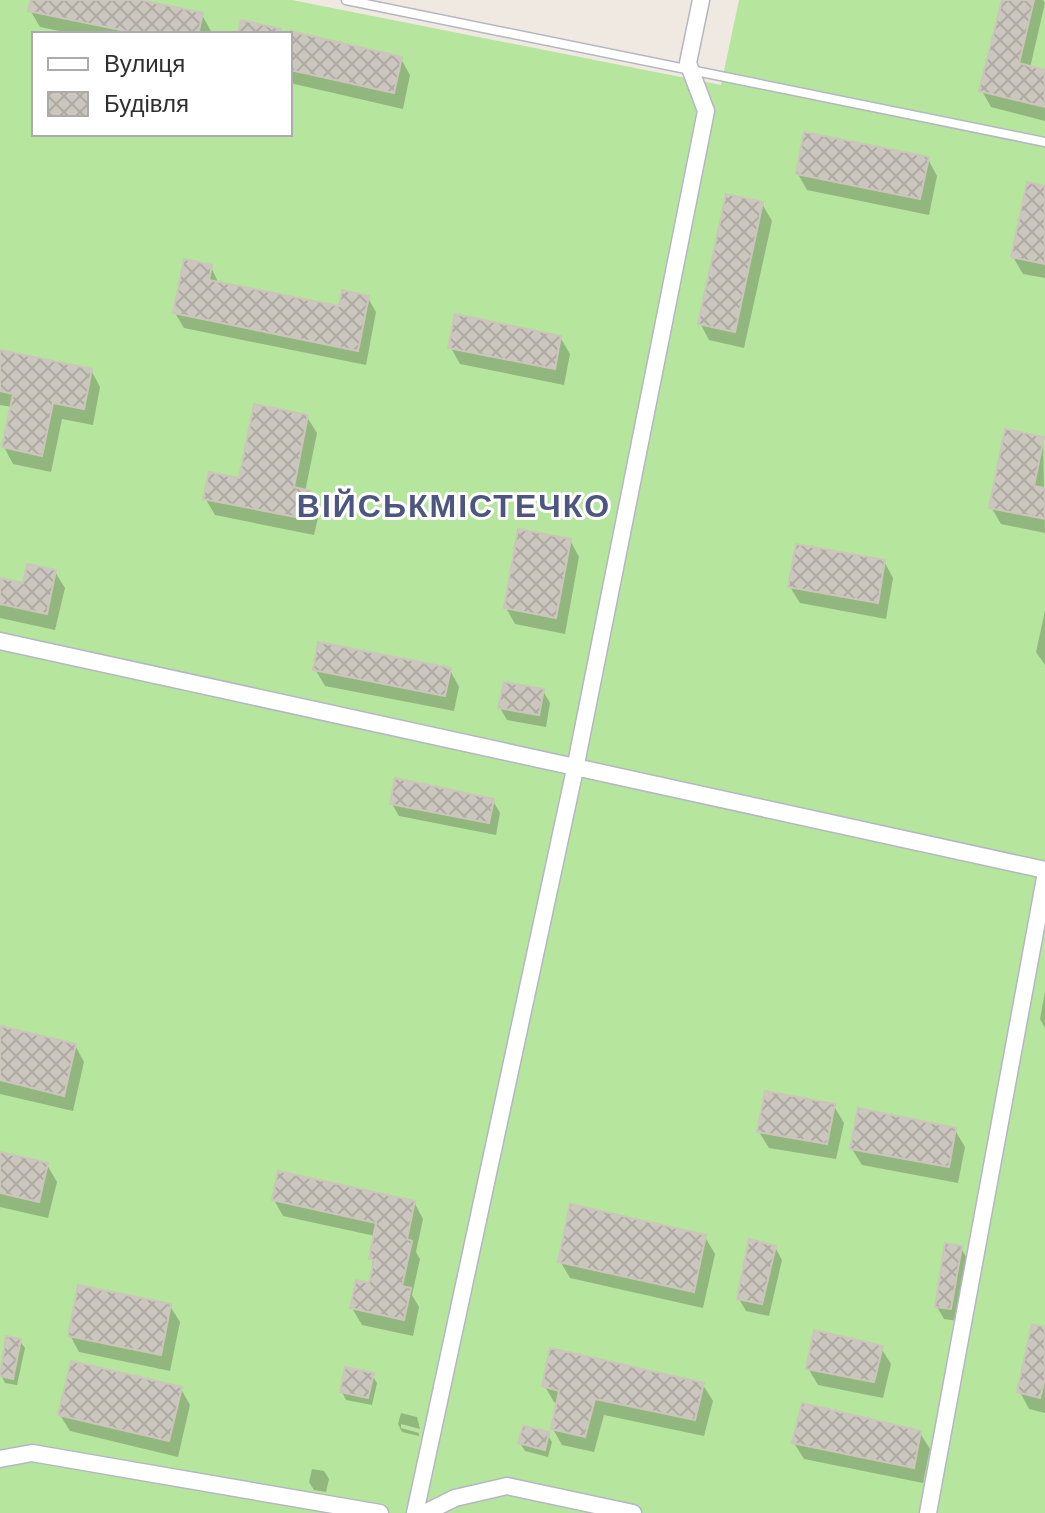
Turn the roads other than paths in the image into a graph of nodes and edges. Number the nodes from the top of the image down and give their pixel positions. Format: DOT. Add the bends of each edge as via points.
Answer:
graph roads {
  1 [pos="346,0"];
  2 [pos="701,0"];
  3 [pos="692,73"];
  4 [pos="1045,142"];
  5 [pos="0,641"];
  6 [pos="575,769"];
  7 [pos="1045,870"];
  8 [pos="1045,878"];
  9 [pos="0,1459"];
  10 [pos="456,1505"];
  11 [pos="380,1513"];
  12 [pos="415,1513"];
  13 [pos="425,1513"];
  14 [pos="633,1513"];
  15 [pos="928,1513"];
  1 -- 3 [label="lane"];
  2 -- 3 [label="street" via="688,63"];
  3 -- 4 [label="lane"];
  3 -- 6 [label="street" via="706,111"];
  5 -- 6 [label="street"];
  6 -- 7 [label="street"];
  6 -- 12 [label="street"];
  8 -- 15 [label="street"];
  9 -- 11 [label="street" via="32,1453"];
  10 -- 13 [label="street"];
  10 -- 14 [label="street" via="507,1486"];
}
